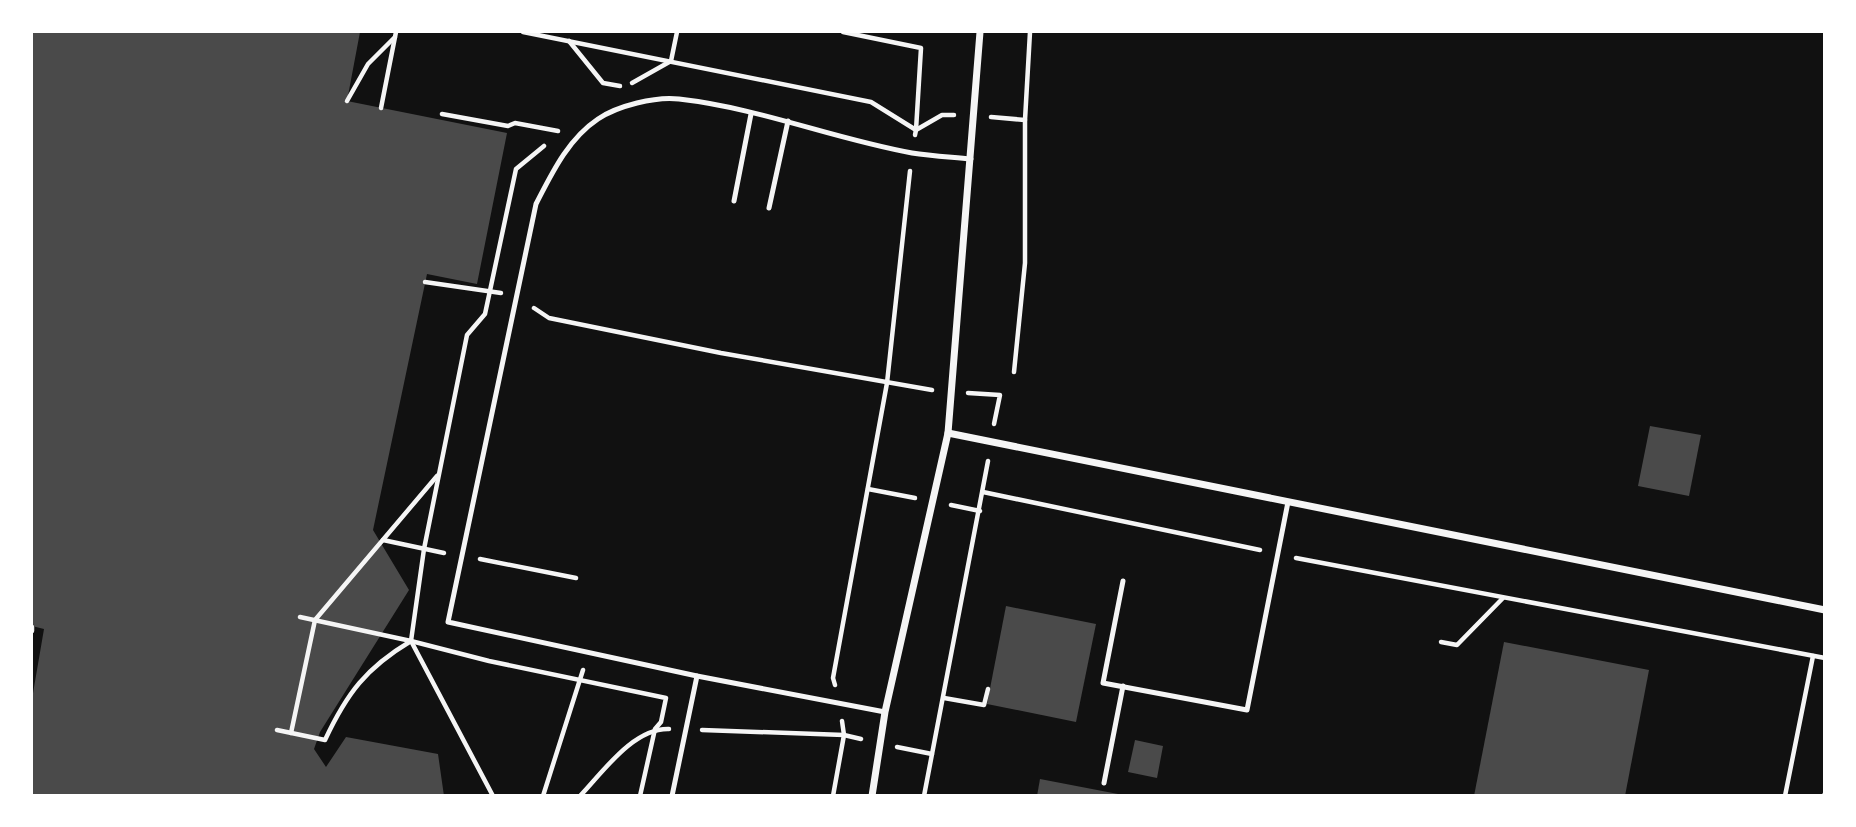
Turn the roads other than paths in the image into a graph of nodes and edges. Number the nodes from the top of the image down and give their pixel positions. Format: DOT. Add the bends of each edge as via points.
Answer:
graph roads {
  1 [pos="980,32"];
  2 [pos="751,114"];
  3 [pos="788,121"];
  4 [pos="971,159"];
  5 [pos="734,201"];
  6 [pos="769,208"];
  7 [pos="948,433"];
  8 [pos="1288,502"];
  9 [pos="1123,581"];
  10 [pos="1825,610"];
  11 [pos="697,676"];
  12 [pos="1123,686"];
  13 [pos="885,712"];
  14 [pos="1104,783"];
  15 [pos="672,796"];
  16 [pos="872,796"];
  1 -- 4 [label="street"];
  2 -- 3 [label="lane"];
  2 -- 5 [label="lane"];
  2 -- 11 [label="lane" via="677,98 635,104 599,118 557,163 536,204 448,622"];
  3 -- 4 [label="lane" via="912,153"];
  3 -- 6 [label="lane"];
  4 -- 7 [label="street"];
  7 -- 8 [label="street"];
  7 -- 13 [label="street"];
  8 -- 10 [label="street"];
  8 -- 12 [label="lane" via="1247,709"];
  9 -- 12 [label="lane" via="1103,682"];
  11 -- 13 [label="lane"];
  11 -- 15 [label="lane"];
  12 -- 14 [label="lane"];
  13 -- 16 [label="street"];
}
